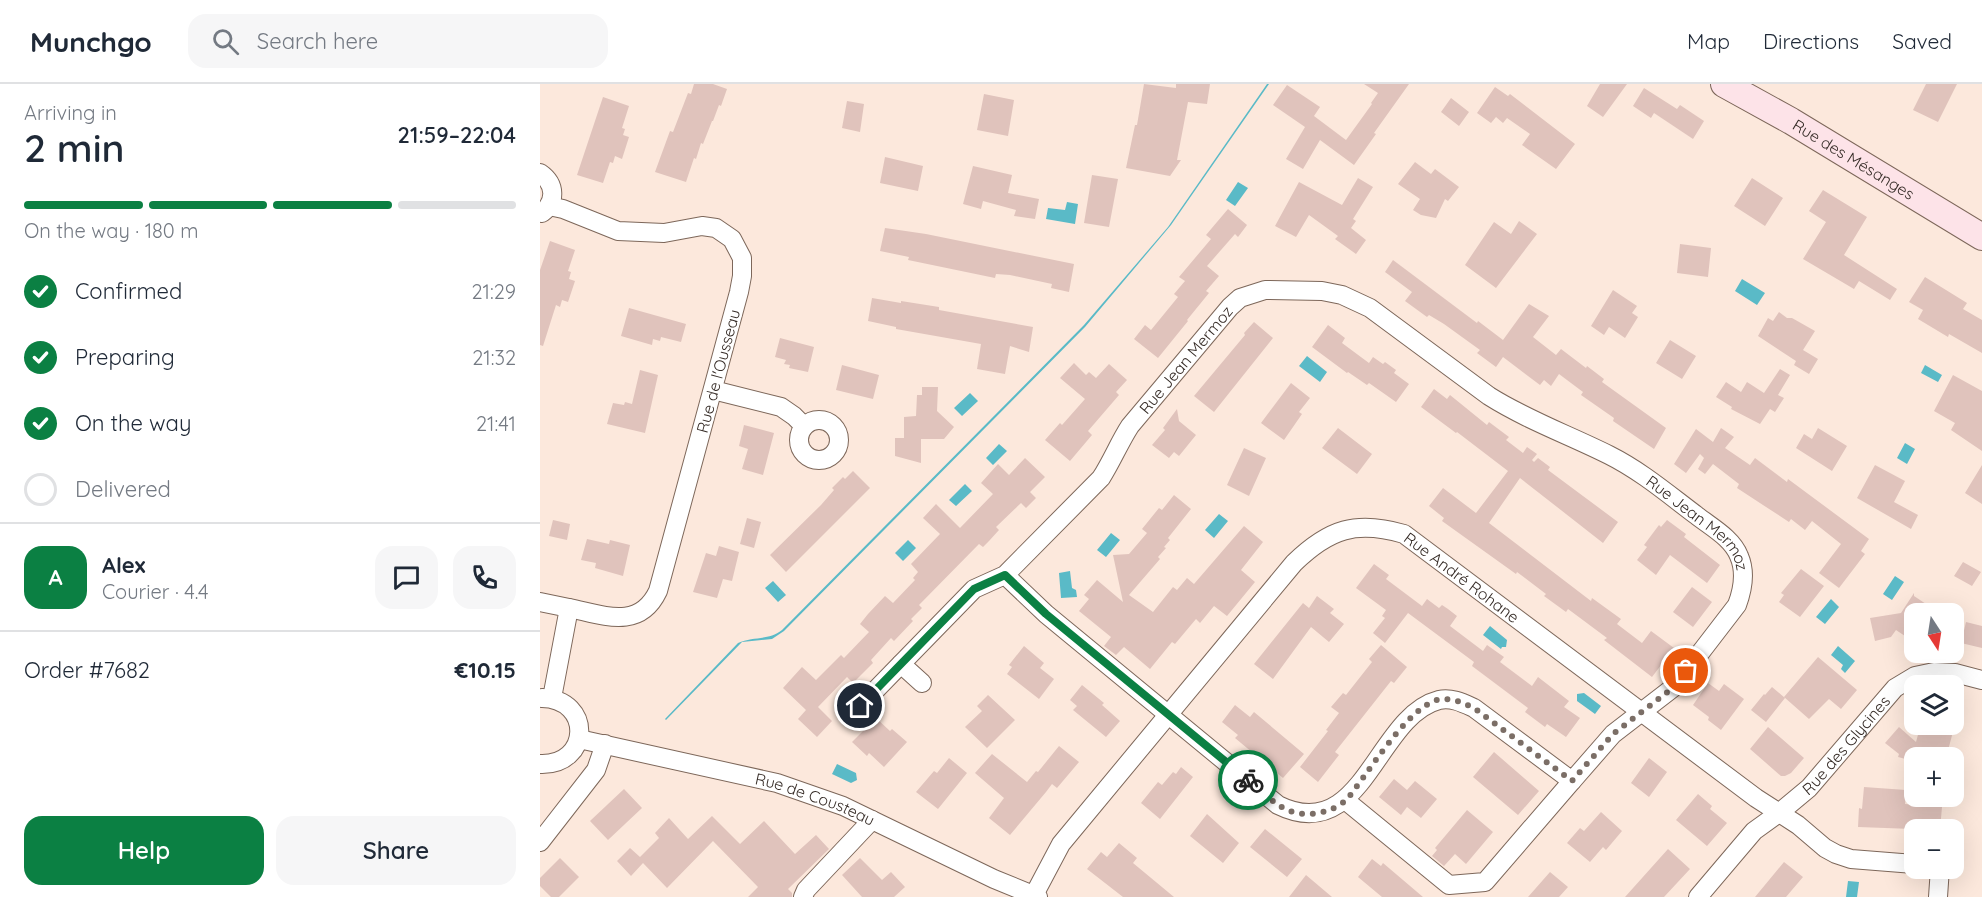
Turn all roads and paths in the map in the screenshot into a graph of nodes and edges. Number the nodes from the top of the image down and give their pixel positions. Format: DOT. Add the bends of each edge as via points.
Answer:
graph roads {
  1 [pos="1724,84"];
  2 [pos="540,173"];
  3 [pos="545,210"];
  4 [pos="1982,237"];
  5 [pos="713,390"];
  6 [pos="804,426"];
  7 [pos="1005,575"];
  8 [pos="540,602"];
  9 [pos="569,608"];
  10 [pos="901,664"];
  11 [pos="1982,680"];
  12 [pos="922,683"];
  13 [pos="546,698"];
  14 [pos="860,706"];
  15 [pos="1640,712"];
  16 [pos="1169,714"];
  17 [pos="579,739"];
  18 [pos="605,744"];
  19 [pos="540,764"];
  20 [pos="1572,781"];
  21 [pos="1345,801"];
  22 [pos="1779,813"];
  23 [pos="872,820"];
  24 [pos="540,842"];
  25 [pos="1904,863"];
  26 [pos="1939,879"];
  27 [pos="1036,896"];
  28 [pos="803,897"];
  29 [pos="1698,897"];
  30 [pos="1938,897"];
  1 -- 4 [label="main road, Rue des Mésanges"];
  2 -- 3 [label="street, Rue de l'Ousseau" via="552,187 552,200"];
  3 -- 5 [label="street, Rue de l'Ousseau" via="563,209 618,231 664,233 710,226 732,239 741,258 742,276"];
  5 -- 6 [label="street" via="781,407"];
  5 -- 9 [label="street, Rue de l'Ousseau" via="654,600 641,613 619,618"];
  7 -- 10 [label="street" via="974,589"];
  7 -- 15 [label="street, Rue Jean Mermoz" via="1101,478 1130,426 1240,298 1265,290 1342,295 1370,308 1506,407 1636,470 1727,538 1739,555 1744,575 1737,605 1674,687"];
  7 -- 16 [label="street" via="1046,614"];
  8 -- 9 [label="street, Rue de l'Ousseau"];
  9 -- 13 [label="street"];
  10 -- 12 [label="street"];
  10 -- 14 [label="street"];
  11 -- 22 [label="street, Rue des Glycines" via="1934,672 1916,676 1895,688 1809,788"];
  13 -- 17 [label="street" via="564,703 573,711 579,722"];
  15 -- 16 [label="street, Rue André Rohane" via="1404,534 1359,527 1339,531 1312,545"];
  15 -- 20 [label="street, Rue Jean Mermoz" via="1613,734"];
  15 -- 22 [label="street, Rue André Rohane"];
  16 -- 21 [label="street" via="1285,809 1308,815"];
  16 -- 27 [label="street, Rue André Rohane" via="1061,844"];
  17 -- 18 [label="street, Rue de Cousteau"];
  17 -- 19 [label="street" via="564,760"];
  18 -- 23 [label="street, Rue de Cousteau" via="777,783"];
  18 -- 24 [label="street" via="596,770"];
  20 -- 21 [label="street" via="1474,708 1460,701 1441,699 1425,705 1407,721"];
  20 -- 21 [label="street, Rue Jean Mermoz" via="1485,882 1458,885 1449,885"];
  22 -- 25 [label="street, Rue André Rohane" via="1836,854"];
  22 -- 29 [label="street, Rue des Glycines" via="1754,831"];
  23 -- 27 [label="street, Rue de Cousteau"];
  23 -- 28 [label="street"];
  26 -- 30 [label="street"];
}
